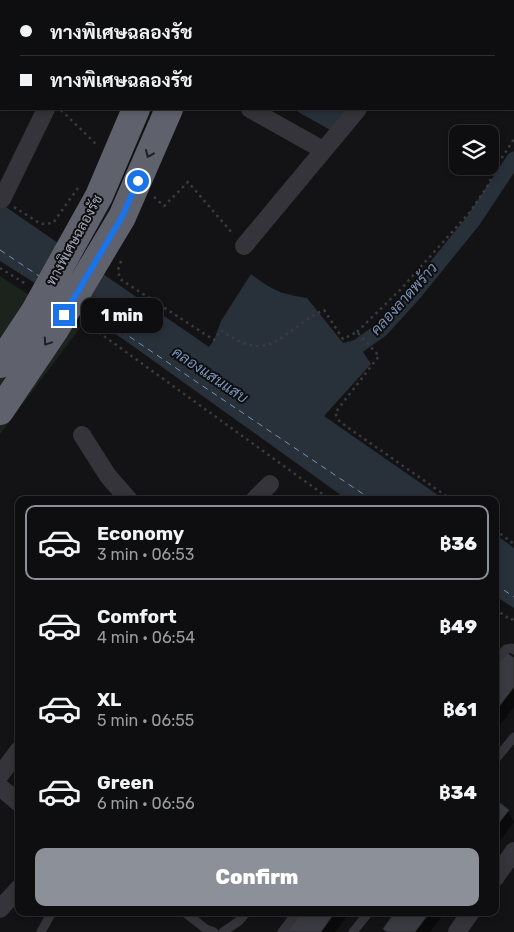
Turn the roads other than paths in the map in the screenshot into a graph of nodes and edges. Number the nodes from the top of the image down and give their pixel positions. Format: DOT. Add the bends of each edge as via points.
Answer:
graph roads {
  1 [pos="46,110"];
  2 [pos="136,110"];
  3 [pos="169,110"];
  4 [pos="252,110"];
  5 [pos="357,110"];
  6 [pos="322,150"];
  7 [pos="2,199"];
  8 [pos="244,246"];
  9 [pos="0,364"];
  10 [pos="0,411"];
  11 [pos="82,435"];
  12 [pos="270,484"];
  13 [pos="126,496"];
  14 [pos="258,496"];
  15 [pos="499,649"];
  16 [pos="514,650"];
  17 [pos="514,737"];
  18 [pos="15,755"];
  19 [pos="499,755"];
  20 [pos="0,775"];
  21 [pos="0,787"];
  22 [pos="15,800"];
  23 [pos="514,850"];
  24 [pos="499,872"];
  25 [pos="15,892"];
  26 [pos="0,909"];
  27 [pos="50,916"];
  28 [pos="189,916"];
  29 [pos="243,916"];
  30 [pos="294,916"];
  31 [pos="366,916"];
  32 [pos="468,916"];
  33 [pos="41,932"];
  34 [pos="214,932"];
  35 [pos="223,932"];
  36 [pos="282,932"];
  37 [pos="353,932"];
  38 [pos="457,932"];
  1 -- 7 [label="street"];
  2 -- 9 [label="highway, ทางพิเศษฉลองรัช, bridge" via="99,196 35,311"];
  3 -- 10 [label="highway, ทางพิเศษฉลองรัช, one-way, bridge" via="122,217 54,331"];
  4 -- 6 [label="street"];
  5 -- 6 [label="street"];
  6 -- 8 [label="street"];
  11 -- 13 [label="street" via="108,476"];
  12 -- 14 [label="street"];
  15 -- 16 [label="lane"];
  17 -- 19 [label="lane"];
  18 -- 20 [label="street"];
  21 -- 22 [label="street"];
  23 -- 24 [label="street"];
  25 -- 26 [label="street"];
  27 -- 33 [label="lane"];
  28 -- 34 [label="lane"];
  29 -- 35 [label="lane"];
  30 -- 36 [label="lane"];
  31 -- 37 [label="lane"];
  32 -- 38 [label="street"];
}
